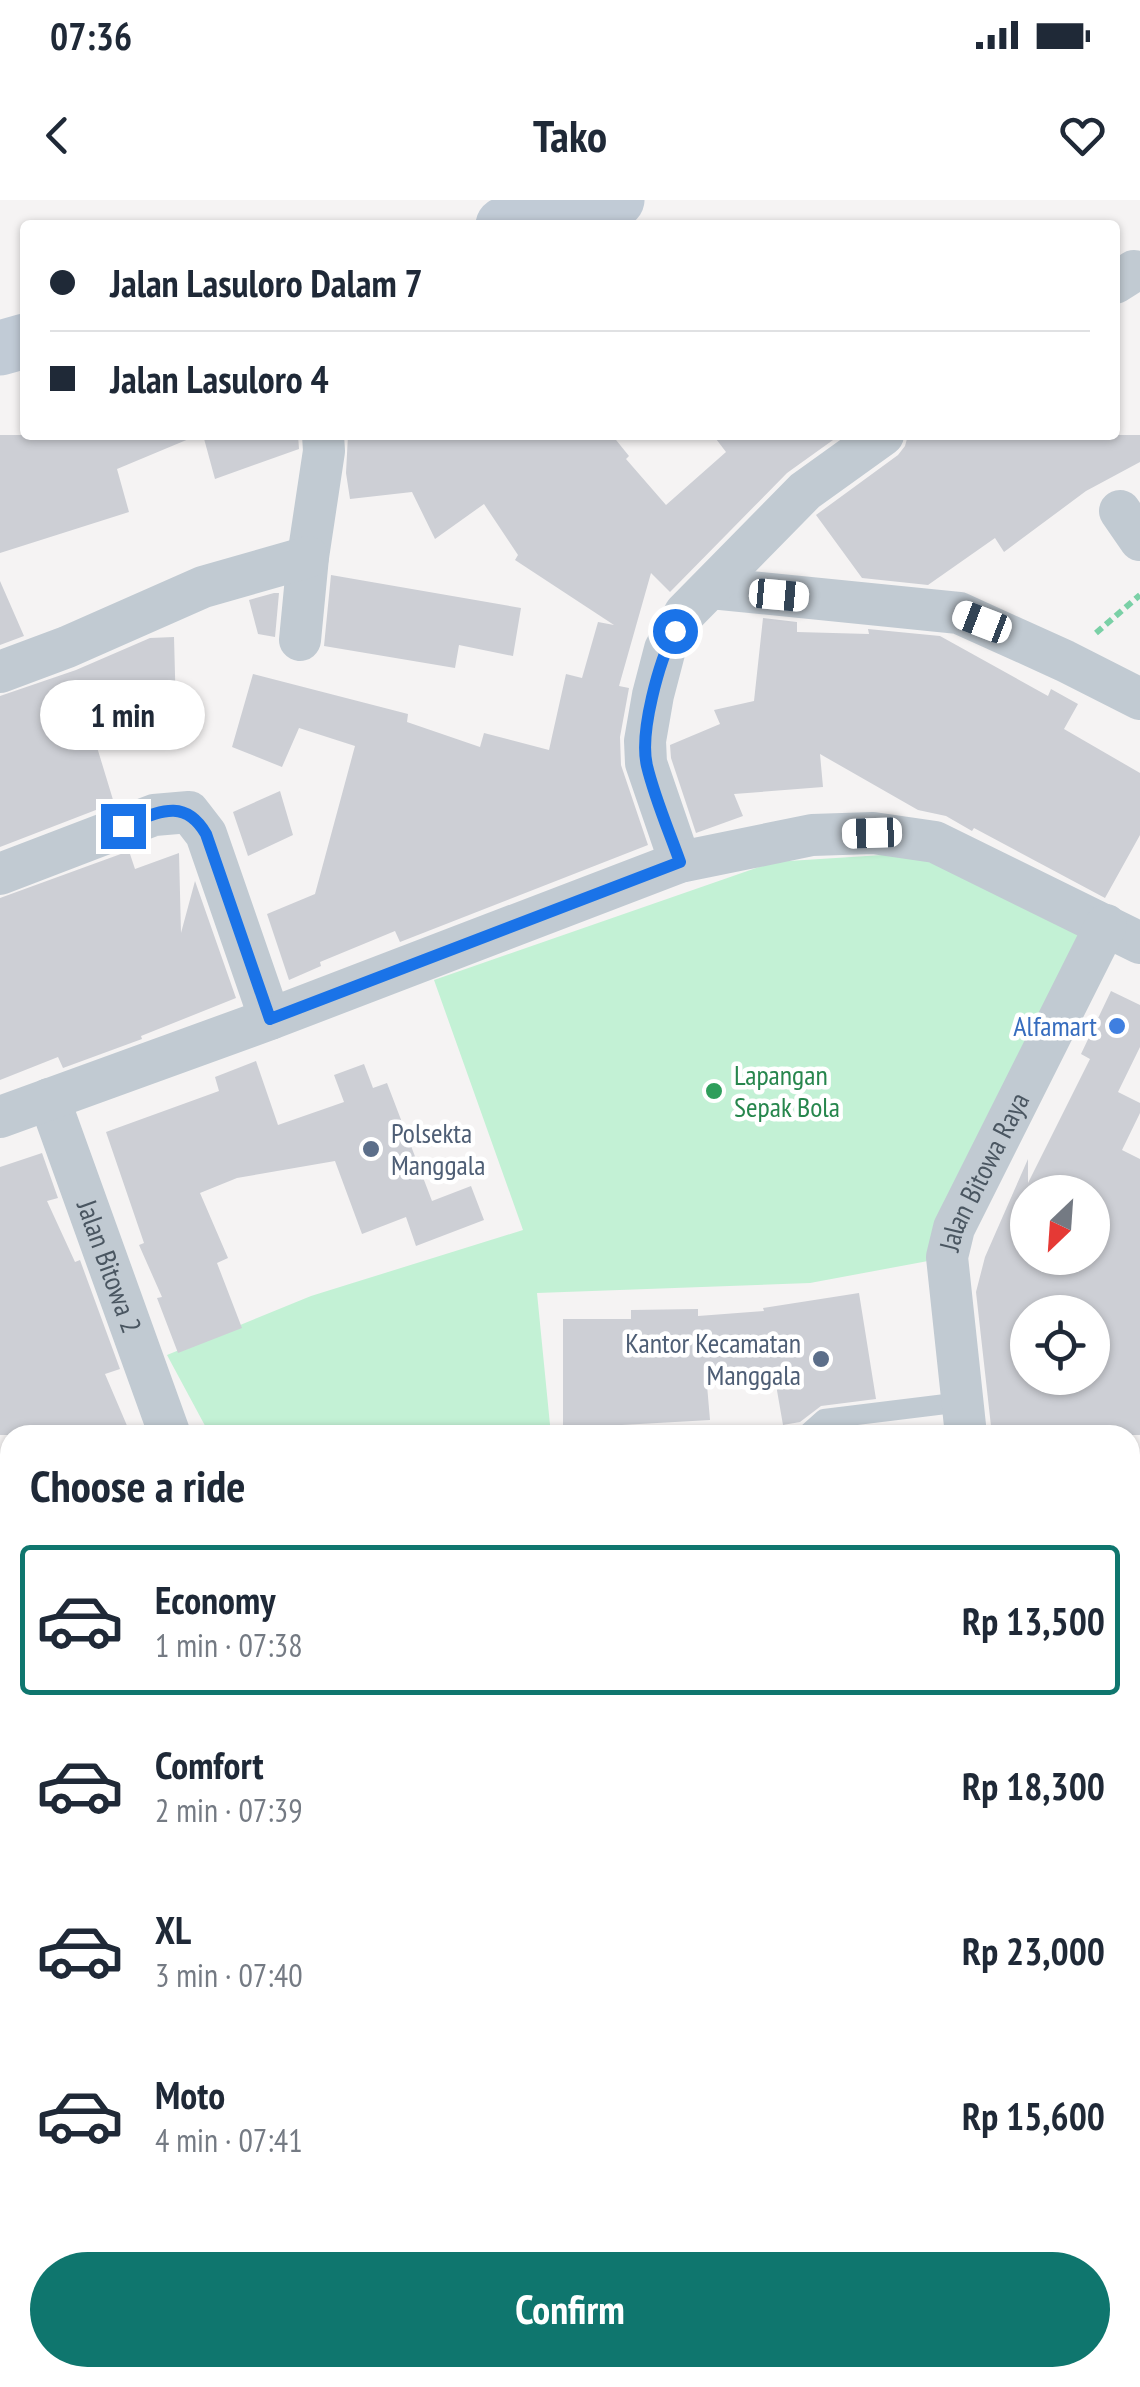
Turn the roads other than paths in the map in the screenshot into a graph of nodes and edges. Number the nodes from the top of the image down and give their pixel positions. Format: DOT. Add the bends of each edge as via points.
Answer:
graph roads {
  1 [pos="617,200"];
  2 [pos="527,213"];
  3 [pos="323,440"];
  4 [pos="876,440"];
  5 [pos="308,557"];
  6 [pos="711,588"];
  7 [pos="300,640"];
  8 [pos="0,672"];
  9 [pos="1140,699"];
  10 [pos="680,862"];
  11 [pos="0,874"];
  12 [pos="1123,934"];
  13 [pos="270,1019"];
  14 [pos="49,1099"];
  15 [pos="0,1117"];
  16 [pos="964,1418"];
  17 [pos="166,1425"];
  18 [pos="818,1425"];
  1 -- 2 [label="street"];
  3 -- 5 [label="street"];
  4 -- 6 [label="street" via="805,491"];
  5 -- 7 [label="street"];
  5 -- 8 [label="street" via="203,587"];
  6 -- 9 [label="street" via="960,613"];
  6 -- 10 [label="street" via="684,614 665,649 646,741 646,763"];
  10 -- 12 [label="street" via="812,835 872,833 935,842"];
  10 -- 13 [label="street"];
  11 -- 13 [label="street" via="154,814 188,812 206,834"];
  12 -- 16 [label="street, Jalan Bitowa Raya" via="954,1228 947,1257"];
  13 -- 14 [label="street"];
  14 -- 15 [label="street"];
  14 -- 17 [label="street, Jalan Bitowa 2"];
  16 -- 18 [label="lane"];
}
